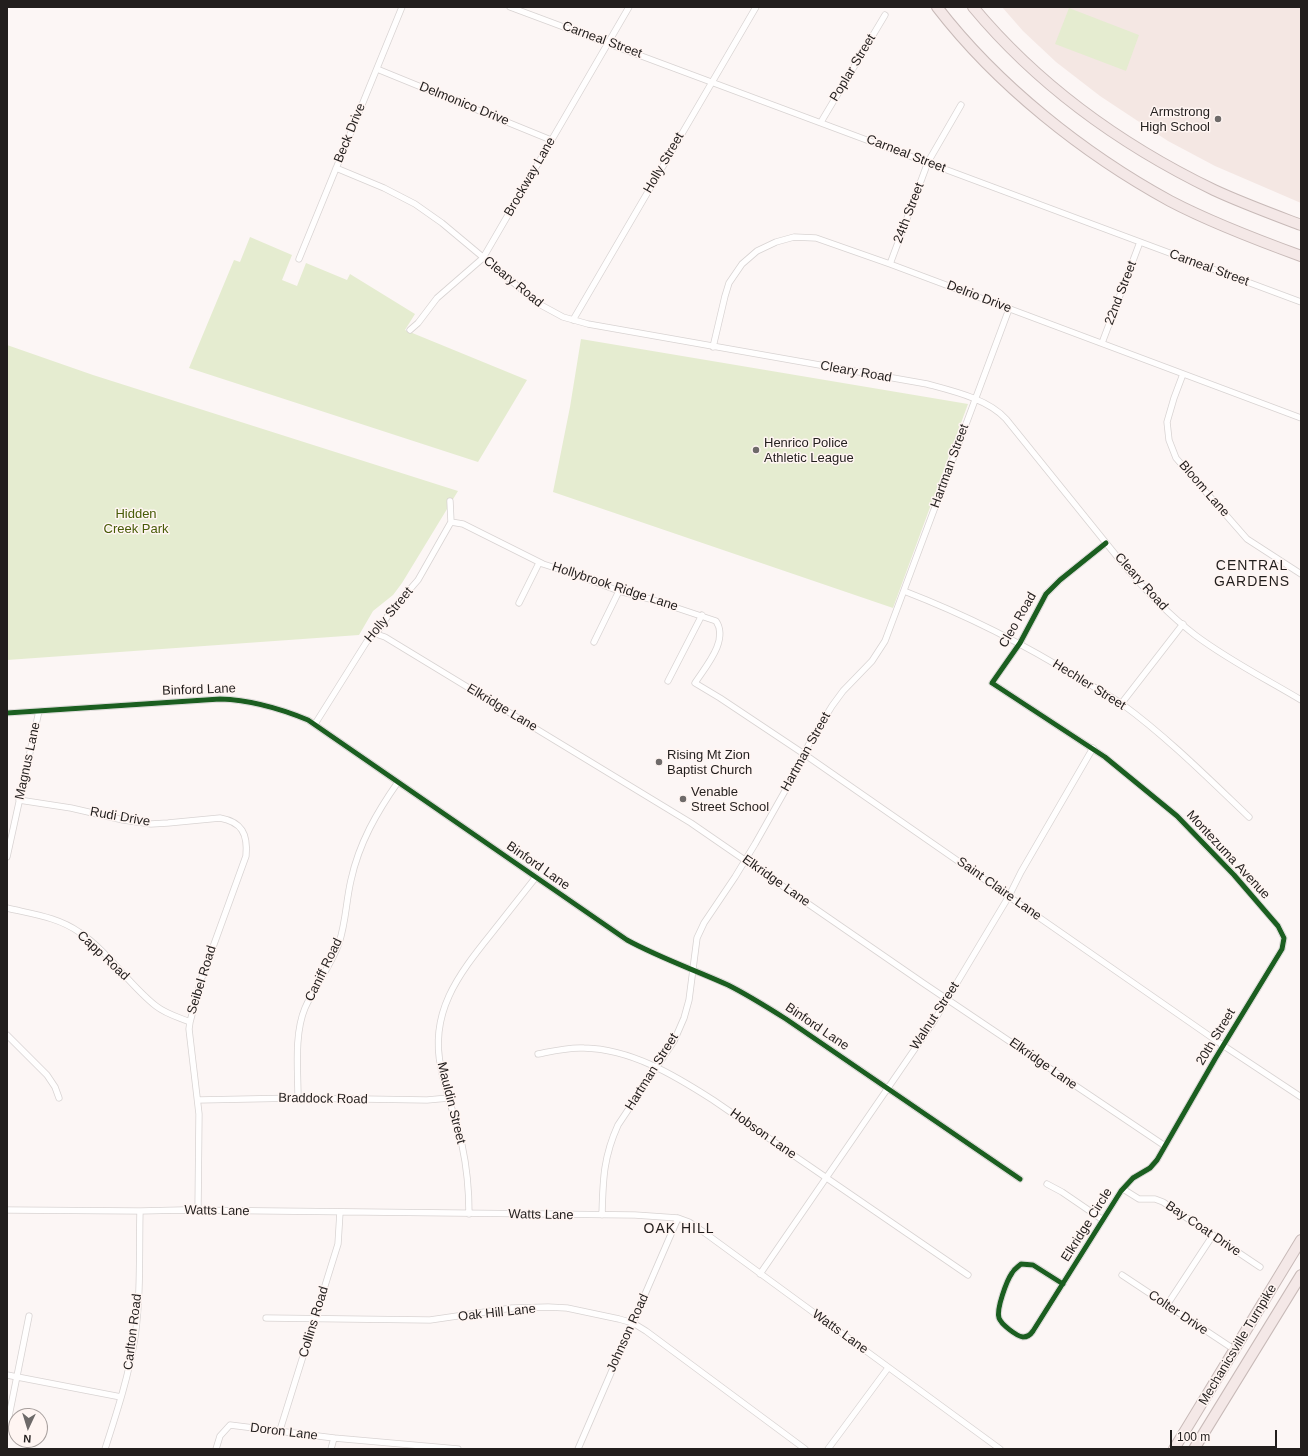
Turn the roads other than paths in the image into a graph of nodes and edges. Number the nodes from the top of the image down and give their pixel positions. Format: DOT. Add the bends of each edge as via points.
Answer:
graph roads {
  1 [pos="402,7"];
  2 [pos="510,7"];
  3 [pos="629,7"];
  4 [pos="756,7"];
  5 [pos="937,7"];
  6 [pos="973,7"];
  7 [pos="885,15"];
  8 [pos="608,43"];
  9 [pos="376,69"];
  10 [pos="712,81"];
  11 [pos="961,105"];
  12 [pos="821,122"];
  13 [pos="551,140"];
  14 [pos="928,162"];
  15 [pos="336,168"];
  16 [pos="1301,225"];
  17 [pos="1140,242"];
  18 [pos="1301,256"];
  19 [pos="483,258"];
  20 [pos="299,259"];
  21 [pos="890,264"];
  22 [pos="1301,302"];
  23 [pos="1009,309"];
  24 [pos="573,320"];
  25 [pos="410,330"];
  26 [pos="1102,343"];
  27 [pos="713,347"];
  28 [pos="1184,374"];
  29 [pos="975,400"];
  30 [pos="1301,418"];
  31 [pos="450,501"];
  32 [pos="451,522"];
  33 [pos="1106,543"];
  34 [pos="539,563"];
  35 [pos="1301,574"];
  36 [pos="618,591"];
  37 [pos="904,591"];
  38 [pos="519,603"];
  39 [pos="702,615"];
  40 [pos="1183,624"];
  41 [pos="376,634"];
  42 [pos="594,642"];
  43 [pos="1020,643"];
  44 [pos="668,681"];
  45 [pos="695,683"];
  46 [pos="992,683"];
  47 [pos="1301,700"];
  48 [pos="1121,704"];
  49 [pos="38,711"];
  50 [pos="7,713"];
  51 [pos="315,724"];
  52 [pos="1093,748"];
  53 [pos="804,754"];
  54 [pos="398,782"];
  55 [pos="20,800"];
  56 [pos="1249,817"];
  57 [pos="220,818"];
  58 [pos="7,857"];
  59 [pos="745,860"];
  60 [pos="536,877"];
  61 [pos="1009,896"];
  62 [pos="7,908"];
  63 [pos="1284,938"];
  64 [pos="693,970"];
  65 [pos="948,999"];
  66 [pos="190,1022"];
  67 [pos="7,1035"];
  68 [pos="1224,1046"];
  69 [pos="538,1054"];
  70 [pos="656,1068"];
  71 [pos="887,1088"];
  72 [pos="1301,1097"];
  73 [pos="59,1098"];
  74 [pos="298,1098"];
  75 [pos="449,1098"];
  76 [pos="198,1100"];
  77 [pos="1165,1146"];
  78 [pos="826,1177"];
  79 [pos="1020,1179"];
  80 [pos="1047,1184"];
  81 [pos="1123,1189"];
  82 [pos="7,1210"];
  83 [pos="198,1210"];
  84 [pos="140,1211"];
  85 [pos="340,1212"];
  86 [pos="469,1214"];
  87 [pos="602,1215"];
  88 [pos="678,1218"];
  89 [pos="1104,1220"];
  90 [pos="1213,1235"];
  91 [pos="1301,1240"];
  92 [pos="1260,1267"];
  93 [pos="760,1274"];
  94 [pos="968,1275"];
  95 [pos="1122,1275"];
  96 [pos="1301,1275"];
  97 [pos="1063,1284"];
  98 [pos="1167,1305"];
  99 [pos="29,1316"];
  100 [pos="266,1318"];
  101 [pos="315,1320"];
  102 [pos="633,1323"];
  103 [pos="1235,1350"];
  104 [pos="888,1368"];
  105 [pos="7,1375"];
  106 [pos="18,1377"];
  107 [pos="121,1397"];
  108 [pos="7,1426"];
  109 [pos="280,1430"];
  110 [pos="334,1438"];
  111 [pos="105,1449"];
  112 [pos="216,1449"];
  113 [pos="331,1449"];
  114 [pos="458,1449"];
  115 [pos="578,1449"];
  116 [pos="805,1449"];
  117 [pos="828,1449"];
  118 [pos="1000,1449"];
  119 [pos="1174,1449"];
  120 [pos="1194,1449"];
  1 -- 9 [label="street, Beck Drive"];
  2 -- 8 [label="street, Carneal Street"];
  3 -- 8 [label="street, Brockway Lane"];
  4 -- 10 [label="street, Holly Street"];
  5 -- 18 [label="highway" via="1003,79 1056,126 1099,157 1189,210"];
  6 -- 16 [label="highway" via="1031,68 1076,106 1114,132 1196,181 1233,199"];
  7 -- 12 [label="street, Poplar Street"];
  8 -- 10 [label="street, Carneal Street"];
  8 -- 13 [label="street, Brockway Lane"];
  9 -- 13 [label="street, Delmonico Drive"];
  9 -- 15 [label="street, Beck Drive"];
  10 -- 12 [label="street, Carneal Street"];
  10 -- 24 [label="street, Holly Street"];
  11 -- 14 [label="street, 24th Street"];
  12 -- 14 [label="street, Carneal Street"];
  13 -- 19 [label="street, Brockway Lane"];
  14 -- 17 [label="street, Carneal Street"];
  14 -- 21 [label="street, 24th Street"];
  15 -- 19 [label="street, Cleary Road" via="415,204"];
  15 -- 20 [label="street, Beck Drive"];
  17 -- 22 [label="street, Carneal Street"];
  17 -- 26 [label="street, 22nd Street"];
  19 -- 24 [label="street, Cleary Road" via="539,304"];
  19 -- 25 [label="street, Brockway Lane" via="437,298"];
  21 -- 23 [label="street, Delrio Drive"];
  21 -- 27 [label="street, Delrio Drive" via="816,238 794,238 770,244 751,256 729,283"];
  23 -- 26 [label="street, Delrio Drive"];
  23 -- 29 [label="street, Hartman Street"];
  24 -- 27 [label="street, Cleary Road"];
  26 -- 28 [label="street, Delrio Drive"];
  27 -- 29 [label="street, Cleary Road" via="927,384"];
  28 -- 30 [label="street, Delrio Drive"];
  28 -- 35 [label="street, Bloom Lane" via="1168,422 1169,440 1176,458 1247,538"];
  29 -- 33 [label="street, Cleary Road" via="986,403 1000,412"];
  29 -- 37 [label="street, Hartman Street"];
  31 -- 32 [label="street"];
  32 -- 34 [label="street, Hollybrook Ridge Lane" via="463,524"];
  32 -- 41 [label="street, Holly Street" via="418,580"];
  33 -- 40 [label="street, Cleary Road" via="1139,583"];
  33 -- 43 [label="street, Cleo Road" via="1046,594"];
  34 -- 36 [label="street, Hollybrook Ridge Lane"];
  34 -- 38 [label="street"];
  36 -- 39 [label="street, Hollybrook Ridge Lane"];
  36 -- 42 [label="street"];
  37 -- 43 [label="street, Hechler Street" via="962,614"];
  37 -- 53 [label="street, Hartman Street" via="878,653 835,701"];
  39 -- 44 [label="street"];
  39 -- 45 [label="street, Hollybrook Ridge Lane" via="716,620 720,625 721,635 718,645"];
  40 -- 47 [label="street, Cleary Road" via="1214,648"];
  40 -- 48 [label="street"];
  41 -- 51 [label="street, Holly Street" via="362,647"];
  41 -- 59 [label="street, Elkridge Lane" via="385,636 645,794"];
  43 -- 46 [label="street, Cleo Road"];
  43 -- 48 [label="street, Hechler Street"];
  45 -- 53 [label="street, Saint Claire Lane"];
  46 -- 52 [label="street, Montezuma Avenue"];
  48 -- 56 [label="street, Hechler Street" via="1165,740"];
  49 -- 50 [label="street, Binford Lane"];
  49 -- 51 [label="street, Binford Lane" via="235,699 288,711"];
  49 -- 55 [label="street, Magnus Lane"];
  51 -- 54 [label="street, Binford Lane"];
  52 -- 61 [label="street, Walnut Street"];
  52 -- 63 [label="street, Montezuma Avenue" via="1182,822 1234,875 1278,926"];
  53 -- 59 [label="street, Hartman Street"];
  53 -- 61 [label="street, Saint Claire Lane"];
  54 -- 60 [label="street, Binford Lane"];
  54 -- 74 [label="street, Caniff Road" via="376,815 360,849 339,944 303,1014 299,1036"];
  55 -- 57 [label="street, Rudi Drive" via="151,824"];
  55 -- 58 [label="street, Magnus Lane"];
  57 -- 66 [label="street, Seibel Road" via="233,822 244,832 247,841 246,856 201,980"];
  59 -- 64 [label="street, Hartman Street" via="700,932"];
  59 -- 65 [label="street, Elkridge Lane"];
  60 -- 64 [label="street, Binford Lane" via="628,940 662,958"];
  60 -- 75 [label="street, Mauldin Street" via="469,962 450,993 443,1012 439,1047"];
  61 -- 65 [label="street, Walnut Street"];
  61 -- 68 [label="street, Saint Claire Lane"];
  62 -- 66 [label="street, Capp Road" via="52,919 79,932 157,1007"];
  63 -- 68 [label="street, 20th Street" via="1282,949"];
  64 -- 70 [label="street, Hartman Street" via="684,1018 674,1041"];
  64 -- 71 [label="street, Binford Lane" via="760,1002"];
  65 -- 71 [label="street, Walnut Street"];
  65 -- 77 [label="street, Elkridge Lane"];
  66 -- 76 [label="street, Seibel Road"];
  67 -- 73 [label="street" via="52,1081"];
  68 -- 72 [label="street, Saint Claire Lane"];
  68 -- 77 [label="street, 20th Street"];
  69 -- 70 [label="street, Hobson Lane" via="574,1048 603,1050 627,1055"];
  70 -- 78 [label="street, Hobson Lane" via="713,1100"];
  70 -- 87 [label="street, Hartman Street" via="612,1139 604,1164"];
  71 -- 78 [label="street, Walnut Street"];
  71 -- 79 [label="street, Binford Lane"];
  74 -- 75 [label="street, Braddock Road"];
  74 -- 76 [label="street, Braddock Road"];
  75 -- 86 [label="street, Mauldin Street" via="466,1166"];
  76 -- 83 [label="street, Seibel Road"];
  77 -- 81 [label="street, Elkridge Circle" via="1152,1166"];
  78 -- 93 [label="street, Walnut Street"];
  78 -- 94 [label="street, Hobson Lane"];
  80 -- 89 [label="street"];
  81 -- 89 [label="street, Elkridge Circle"];
  81 -- 90 [label="street, Bay Coat Drive" via="1139,1199 1163,1202"];
  82 -- 84 [label="street, Watts Lane"];
  83 -- 84 [label="street, Watts Lane"];
  83 -- 85 [label="street, Watts Lane"];
  84 -- 107 [label="street, Carlton Road" via="137,1317"];
  85 -- 86 [label="street, Watts Lane"];
  85 -- 101 [label="street, Collins Road" via="338,1244"];
  86 -- 87 [label="street, Watts Lane"];
  87 -- 88 [label="street, Watts Lane"];
  88 -- 93 [label="street, Watts Lane" via="689,1222"];
  88 -- 102 [label="street, Johnson Road"];
  89 -- 97 [label="street, Elkridge Circle"];
  90 -- 92 [label="street, Bay Coat Drive"];
  90 -- 98 [label="street"];
  91 -- 103 [label="highway, Mechanicsville Turnpike"];
  93 -- 104 [label="street, Watts Lane"];
  95 -- 98 [label="street, Colter Drive"];
  96 -- 120 [label="highway, Mechanicsville Turnpike"];
  97 -- 97 [label="street, Elkridge Circle" via="1031,1334 1023,1337 1001,1322 998,1307 1011,1273 1021,1264 1033,1265"];
  98 -- 103 [label="street, Colter Drive"];
  99 -- 106 [label="street"];
  100 -- 101 [label="street, Oak Hill Lane"];
  101 -- 102 [label="street, Oak Hill Lane" via="430,1320 512,1308 548,1307 601,1314"];
  101 -- 109 [label="street, Collins Road"];
  102 -- 115 [label="street, Johnson Road"];
  102 -- 116 [label="street, Oak Hill Lane"];
  103 -- 119 [label="highway, Mechanicsville Turnpike"];
  104 -- 117 [label="street"];
  104 -- 118 [label="street, Watts Lane"];
  105 -- 106 [label="street"];
  106 -- 107 [label="street"];
  106 -- 108 [label="street"];
  107 -- 111 [label="street, Carlton Road"];
  109 -- 110 [label="street, Doron Lane"];
  109 -- 112 [label="street, Doron Lane" via="230,1425 220,1436"];
  110 -- 113 [label="street"];
  110 -- 114 [label="street, Doron Lane"];
}
